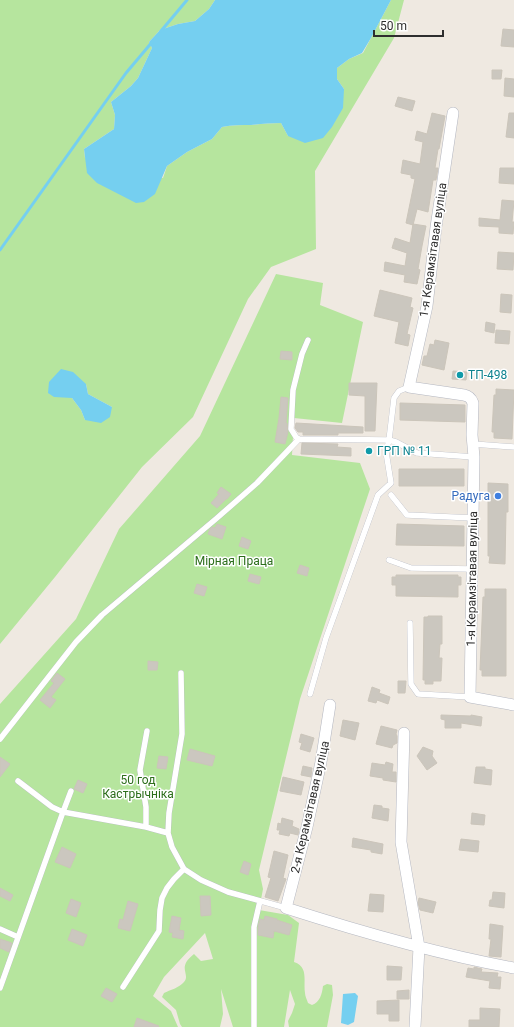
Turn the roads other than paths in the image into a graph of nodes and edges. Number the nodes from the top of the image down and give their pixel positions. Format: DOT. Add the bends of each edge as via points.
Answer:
graph roads {
  1 [pos="453,113"];
  2 [pos="308,340"];
  3 [pos="409,387"];
  4 [pos="299,439"];
  5 [pos="389,440"];
  6 [pos="473,444"];
  7 [pos="514,447"];
  8 [pos="474,457"];
  9 [pos="391,495"];
  10 [pos="473,518"];
  11 [pos="389,560"];
  12 [pos="472,569"];
  13 [pos="410,623"];
  14 [pos="181,672"];
  15 [pos="310,694"];
  16 [pos="470,697"];
  17 [pos="514,704"];
  18 [pos="330,705"];
  19 [pos="147,731"];
  20 [pos="404,733"];
  21 [pos="0,739"];
  22 [pos="18,781"];
  23 [pos="71,791"];
  24 [pos="63,812"];
  25 [pos="146,827"];
  26 [pos="168,833"];
  27 [pos="184,869"];
  28 [pos="260,901"];
  29 [pos="286,908"];
  30 [pos="0,929"];
  31 [pos="18,937"];
  32 [pos="418,947"];
  33 [pos="514,968"];
  34 [pos="123,987"];
  35 [pos="0,988"];
  36 [pos="254,1027"];
  37 [pos="415,1027"];
  1 -- 3 [label="street, 1-я Керамзітавая вуліца" via="427,306"];
  2 -- 4 [label="lane" via="293,390 291,429"];
  3 -- 5 [label="lane" via="399,391 394,398"];
  3 -- 6 [label="street, 1-я Керамзітавая вуліца" via="470,397 473,403"];
  4 -- 5 [label="lane"];
  4 -- 21 [label="lane" via="246,493 102,615 76,642"];
  5 -- 8 [label="lane" via="417,454"];
  5 -- 15 [label="lane" via="386,452 391,483 378,495 326,638"];
  6 -- 7 [label="lane"];
  6 -- 8 [label="street, 1-я Керамзітавая вуліца"];
  8 -- 10 [label="street, 1-я Керамзітавая вуліца"];
  9 -- 10 [label="lane" via="406,515"];
  10 -- 12 [label="street, 1-я Керамзітавая вуліца"];
  11 -- 12 [label="lane" via="412,568"];
  12 -- 16 [label="street, 1-я Керамзітавая вуліца"];
  13 -- 16 [label="lane" via="411,684 418,694"];
  14 -- 26 [label="lane" via="182,734"];
  16 -- 17 [label="street"];
  18 -- 29 [label="street, 2-я Керамзітавая вуліца" via="320,770"];
  19 -- 25 [label="lane" via="140,770 146,807"];
  20 -- 32 [label="street" via="401,842"];
  22 -- 24 [label="lane" via="52,807"];
  23 -- 24 [label="lane"];
  24 -- 25 [label="lane"];
  24 -- 31 [label="lane"];
  25 -- 26 [label="lane"];
  26 -- 27 [label="lane" via="172,847"];
  27 -- 28 [label="lane" via="228,892"];
  27 -- 34 [label="lane" via="167,888 162,898 159,931"];
  28 -- 29 [label="lane"];
  28 -- 36 [label="lane" via="254,927"];
  29 -- 32 [label="street"];
  30 -- 31 [label="lane"];
  31 -- 35 [label="lane"];
  32 -- 33 [label="street"];
  32 -- 37 [label="street"];
}
